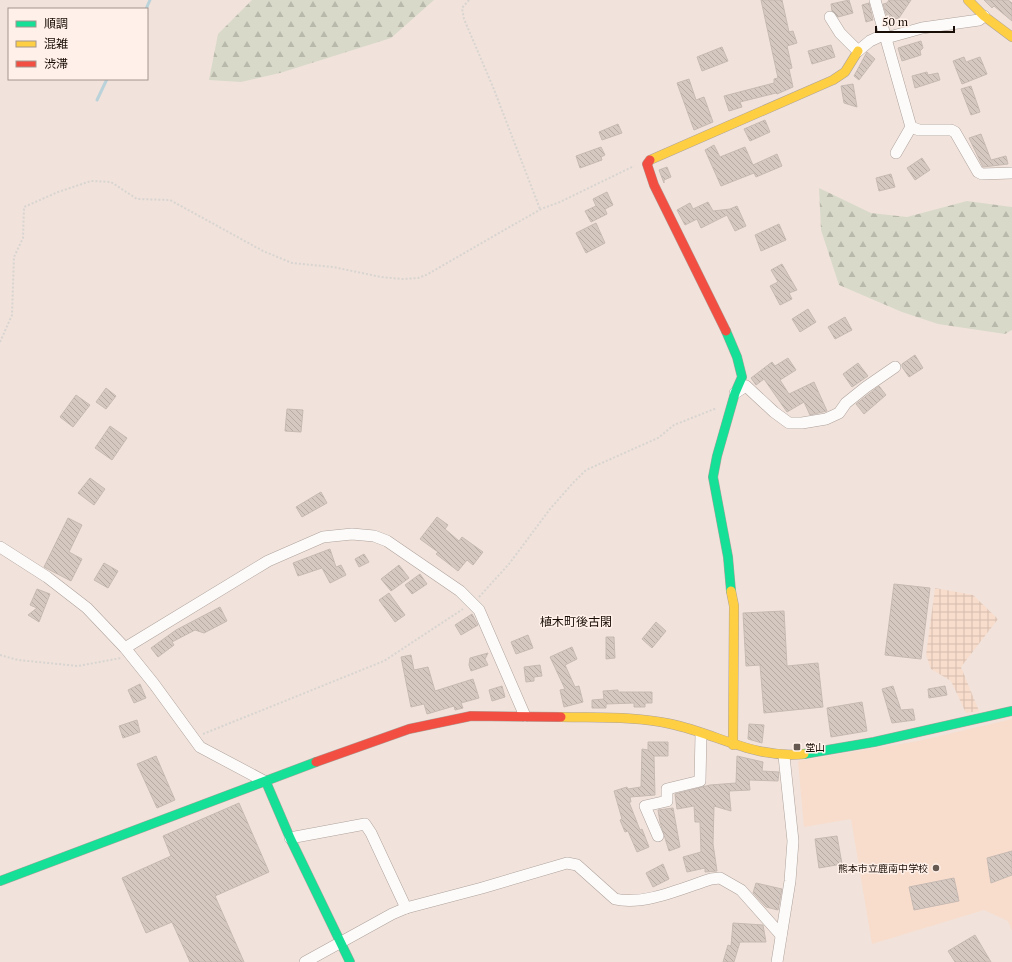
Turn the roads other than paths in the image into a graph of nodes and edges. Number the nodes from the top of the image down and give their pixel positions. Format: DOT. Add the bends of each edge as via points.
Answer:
graph roads {
  1 [pos="875,0"];
  2 [pos="968,0"];
  3 [pos="984,16"];
  4 [pos="830,17"];
  5 [pos="886,36"];
  6 [pos="1012,37"];
  7 [pos="858,50"];
  8 [pos="911,128"];
  9 [pos="896,153"];
  10 [pos="1012,173"];
  11 [pos="895,367"];
  12 [pos="734,398"];
  13 [pos="0,547"];
  14 [pos="128,652"];
  15 [pos="1012,711"];
  16 [pos="525,716"];
  17 [pos="701,734"];
  18 [pos="733,745"];
  19 [pos="784,756"];
  20 [pos="266,782"];
  21 [pos="658,836"];
  22 [pos="290,838"];
  23 [pos="0,881"];
  24 [pos="406,908"];
  25 [pos="781,935"];
  26 [pos="340,942"];
  27 [pos="305,962"];
  28 [pos="350,962"];
  29 [pos="777,962"];
  1 -- 5 [label="street"];
  2 -- 3 [label="main road"];
  3 -- 5 [label="street" via="979,20"];
  3 -- 6 [label="main road"];
  4 -- 7 [label="street" via="840,34"];
  5 -- 7 [label="street" via="870,41"];
  5 -- 8 [label="street"];
  7 -- 12 [label="main road" via="845,72 832,80 648,161 654,185 737,357 742,377"];
  8 -- 9 [label="street"];
  8 -- 10 [label="street" via="951,130 955,132 978,172"];
  11 -- 12 [label="street" via="846,403 839,413 826,419 789,423 746,386"];
  12 -- 18 [label="main road" via="713,477 734,606"];
  13 -- 14 [label="street" via="48,577 87,608"];
  14 -- 16 [label="street" via="268,561 323,537 352,534 374,536 387,540 460,591 479,610"];
  14 -- 20 [label="street" via="200,747"];
  15 -- 19 [label="main road" via="874,742"];
  16 -- 17 [label="main road" via="638,718 672,724"];
  16 -- 20 [label="main road" via="471,716 409,729"];
  17 -- 18 [label="main road"];
  17 -- 21 [label="street" via="700,781 667,789 667,800 645,806"];
  18 -- 19 [label="main road"];
  19 -- 25 [label="street" via="793,841 790,881"];
  20 -- 22 [label="main road"];
  20 -- 23 [label="main road"];
  22 -- 24 [label="street" via="365,824"];
  22 -- 26 [label="main road"];
  24 -- 25 [label="street" via="567,863 577,865 616,899 623,901 642,900 720,878 740,890"];
  24 -- 26 [label="street"];
  25 -- 29 [label="street"];
  26 -- 27 [label="street"];
  26 -- 28 [label="main road"];
}
